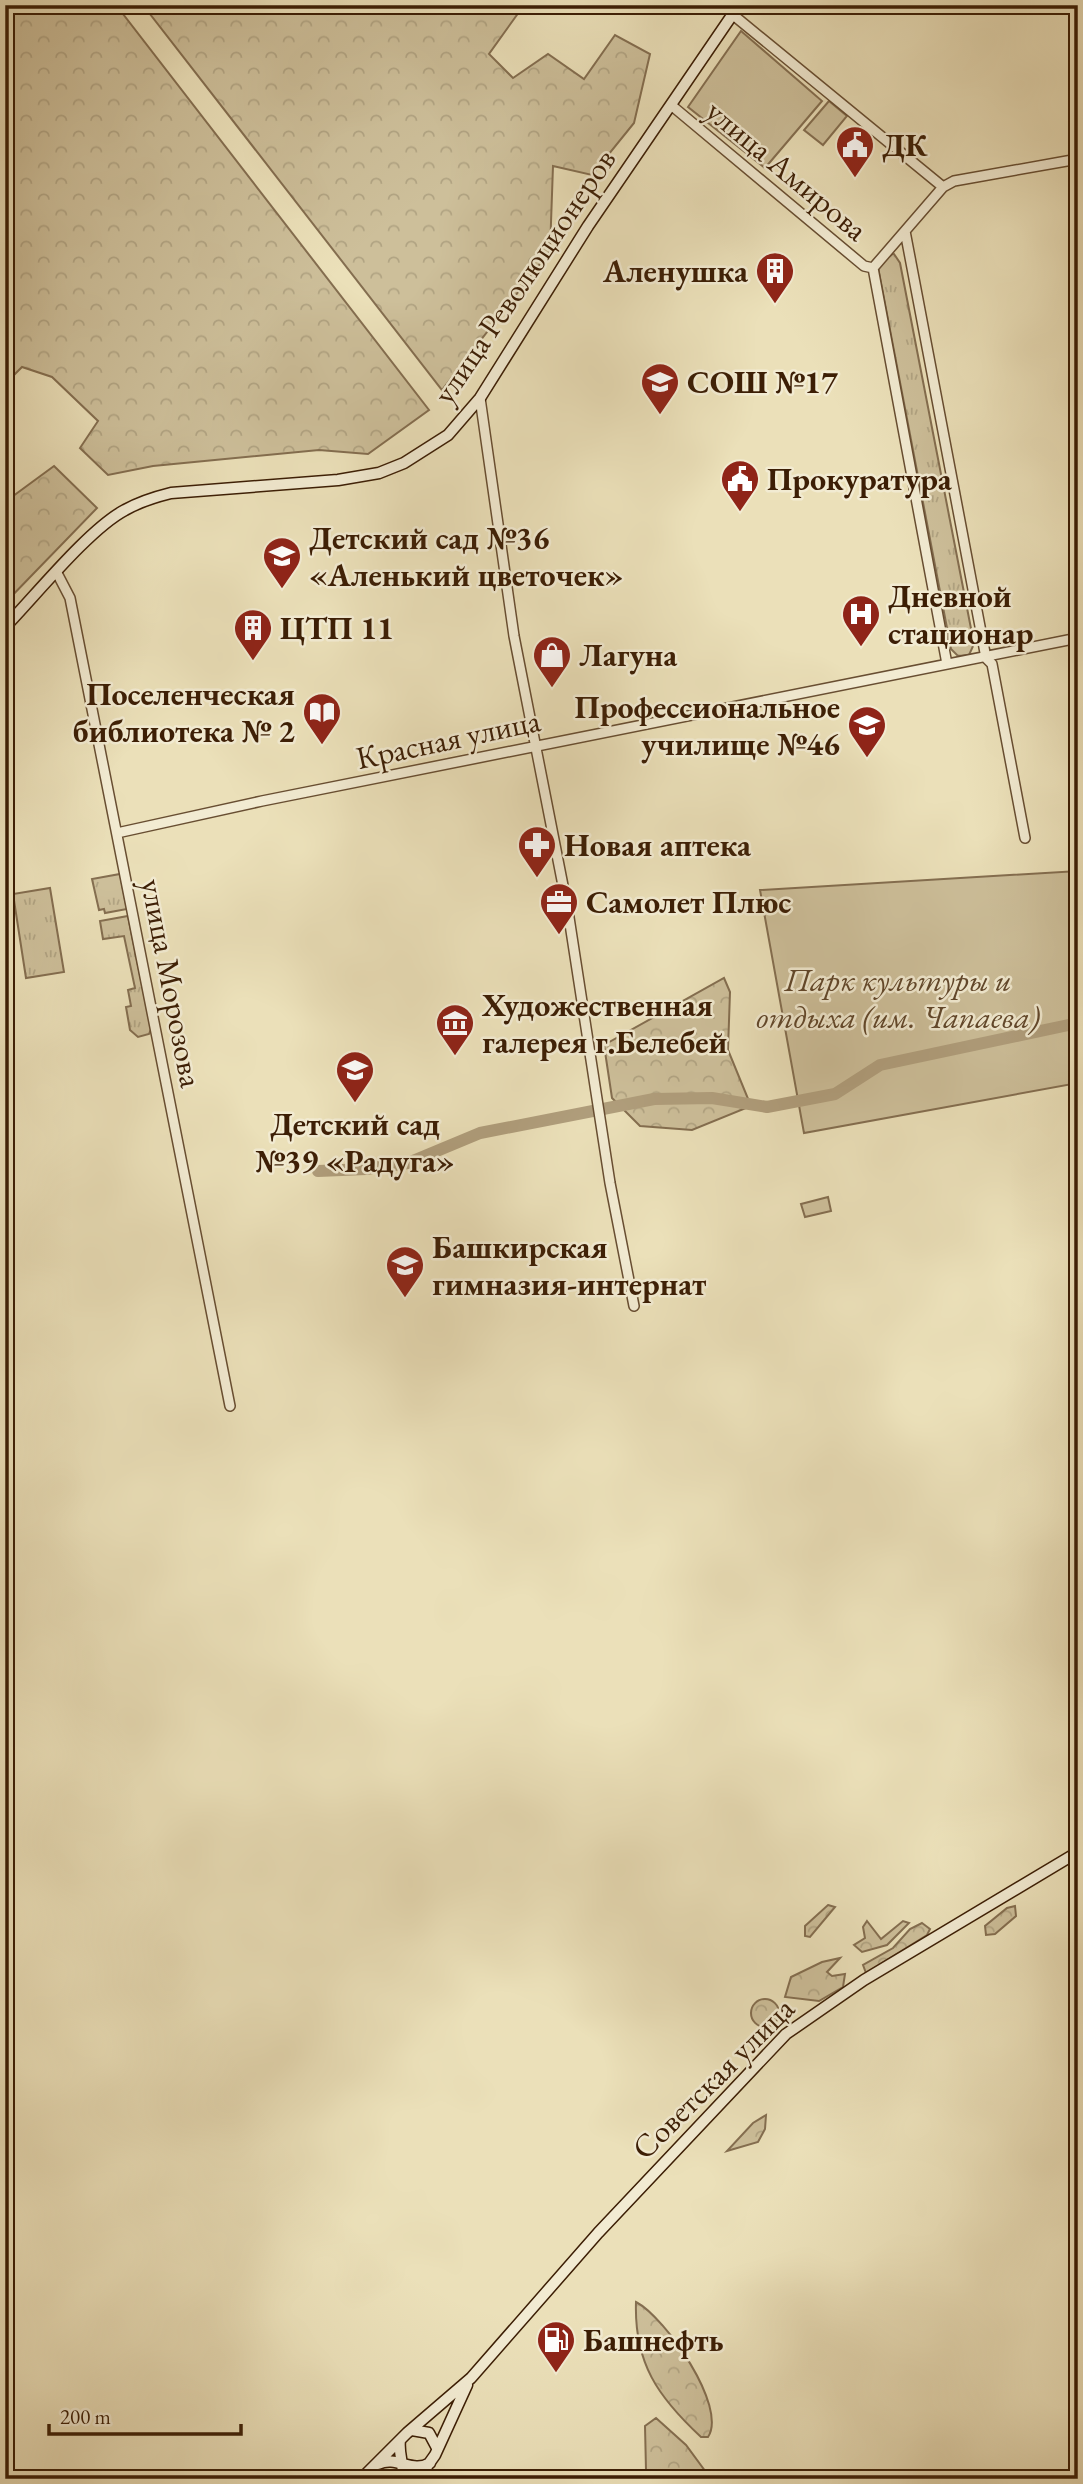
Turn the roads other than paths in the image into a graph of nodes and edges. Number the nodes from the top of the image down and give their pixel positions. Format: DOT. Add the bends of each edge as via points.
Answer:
graph roads {
  1 [pos="736,10"];
  2 [pos="671,104"];
  3 [pos="1078,159"];
  4 [pos="943,187"];
  5 [pos="905,231"];
  6 [pos="873,268"];
  7 [pos="480,398"];
  8 [pos="57,573"];
  9 [pos="5,627"];
  10 [pos="1078,638"];
  11 [pos="986,658"];
  12 [pos="947,664"];
  13 [pos="534,747"];
  14 [pos="117,833"];
  15 [pos="1025,838"];
  16 [pos="634,1306"];
  17 [pos="230,1406"];
  18 [pos="1078,1852"];
  19 [pos="471,2378"];
  20 [pos="412,2430"];
  21 [pos="400,2440"];
  22 [pos="437,2448"];
  23 [pos="404,2463"];
  24 [pos="430,2463"];
  25 [pos="374,2465"];
  26 [pos="362,2479"];
  27 [pos="403,2479"];
  28 [pos="418,2479"];
  1 -- 2 [label="main road, улица Революционеров"];
  1 -- 4 [label="street"];
  2 -- 6 [label="street, улица Амирова" via="863,266"];
  2 -- 7 [label="main road, улица Революционеров"];
  3 -- 4 [label="street" via="954,181"];
  4 -- 5 [label="street"];
  5 -- 6 [label="street"];
  5 -- 11 [label="street"];
  6 -- 12 [label="street"];
  7 -- 8 [label="main road, улица Революционеров" via="448,435 379,473 170,493 146,500 102,526"];
  7 -- 13 [label="street"];
  8 -- 9 [label="main road, улица Революционеров"];
  8 -- 14 [label="street, улица Морозова" via="71,598"];
  10 -- 11 [label="street, Красная улица"];
  11 -- 12 [label="street, Красная улица"];
  11 -- 15 [label="street" via="992,664"];
  12 -- 13 [label="street, Красная улица"];
  13 -- 14 [label="street, Красная улица"];
  13 -- 16 [label="street" via="568,911"];
  14 -- 17 [label="street, улица Морозова"];
  18 -- 19 [label="main road, Советская улица" via="864,1980 786,2034 598,2233"];
  19 -- 20 [label="main road, Советская улица"];
  19 -- 22 [label="main road, Советская улица"];
  20 -- 21 [label="main road, Советская улица"];
  20 -- 22 [label="main road" via="429,2434"];
  21 -- 23 [label="main road"];
  21 -- 25 [label="main road, Советская улица"];
  22 -- 24 [label="main road, Советская улица"];
  23 -- 24 [label="main road" via="417,2468"];
  23 -- 25 [label="main road"];
  23 -- 27 [label="main road"];
  24 -- 28 [label="main road, Советская улица"];
  25 -- 26 [label="main road, Советская улица"];
}
